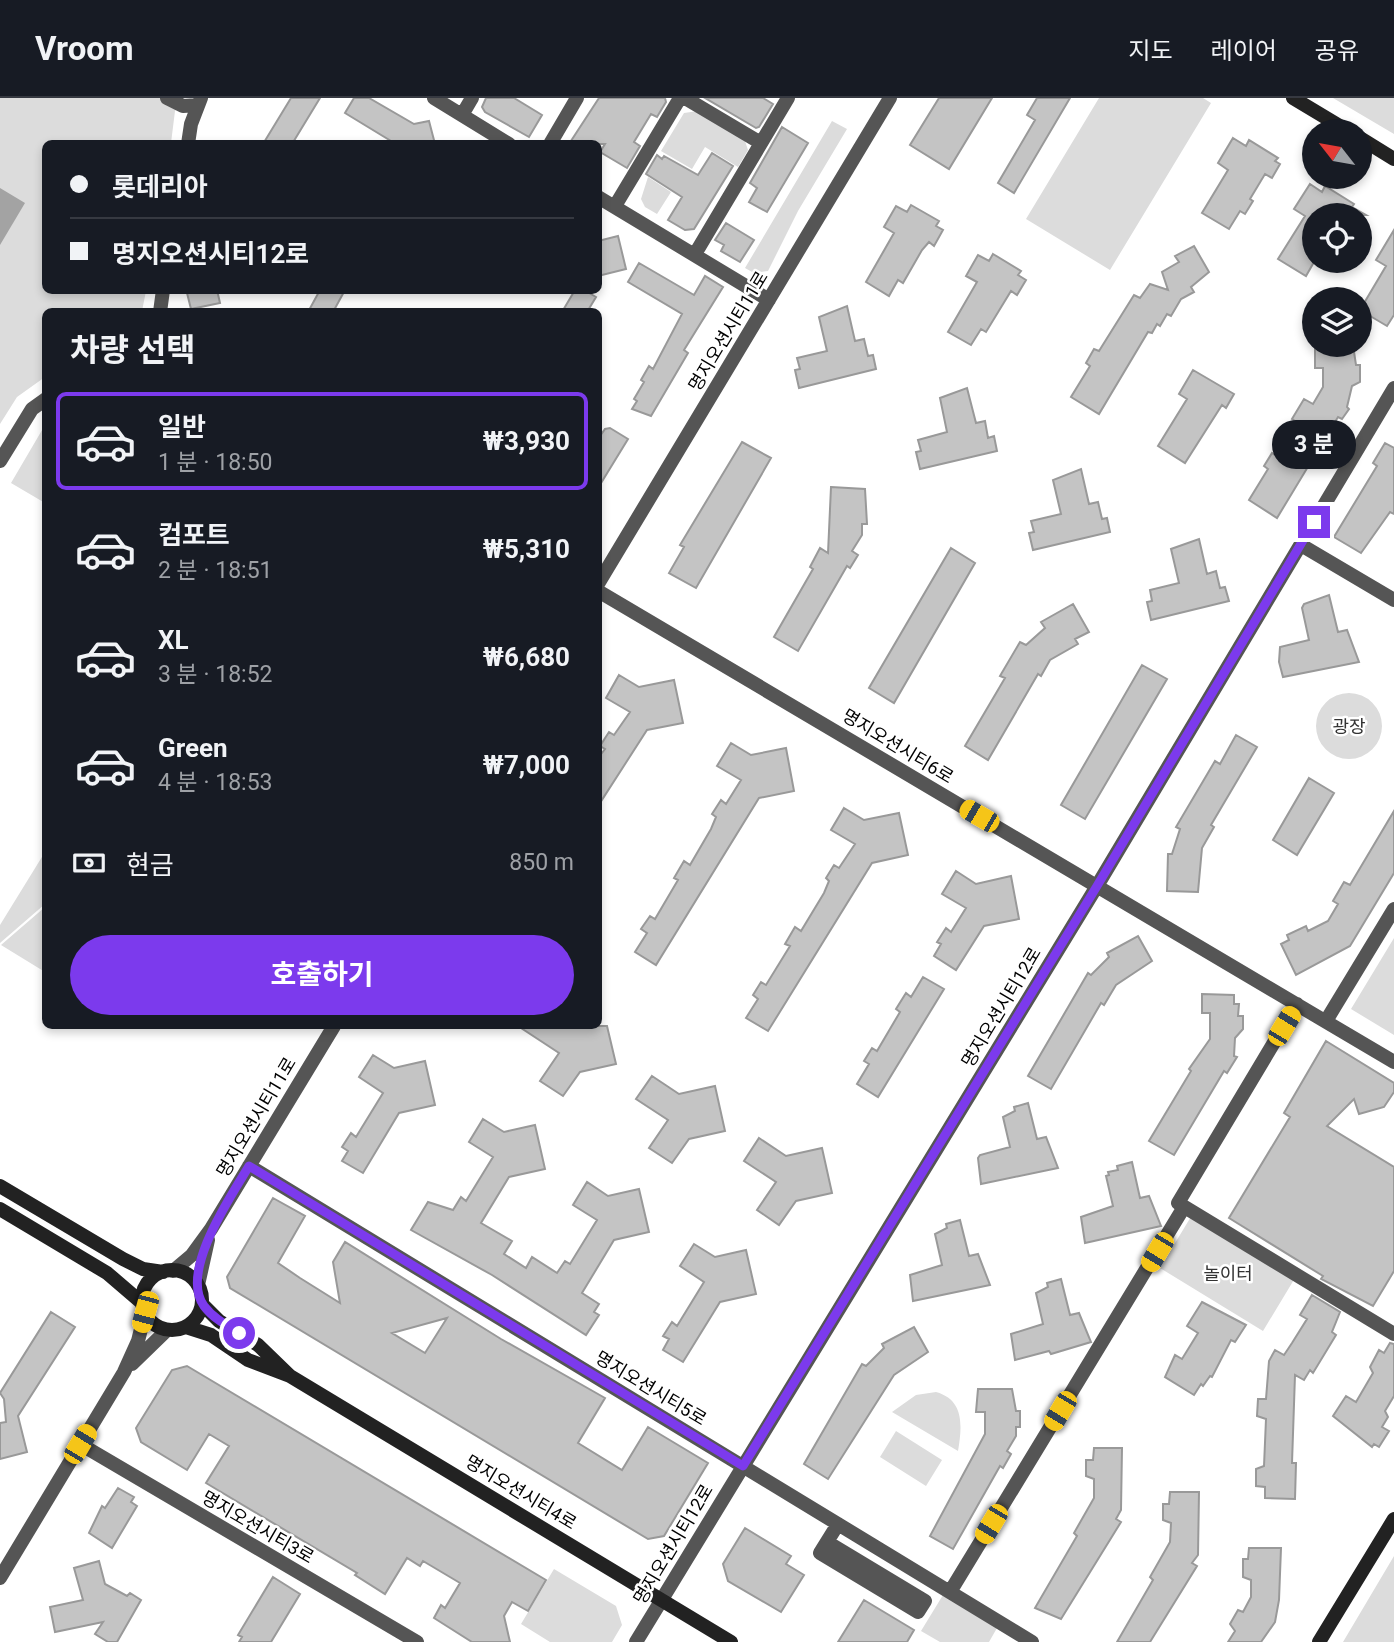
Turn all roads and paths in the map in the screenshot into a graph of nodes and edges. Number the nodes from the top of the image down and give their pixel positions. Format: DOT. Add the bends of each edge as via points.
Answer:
graph roads {
  1 [pos="167,98"];
  2 [pos="434,98"];
  3 [pos="472,98"];
  4 [pos="577,98"];
  5 [pos="680,98"];
  6 [pos="685,98"];
  7 [pos="890,98"];
  8 [pos="1293,98"];
  9 [pos="782,100"];
  10 [pos="200,101"];
  11 [pos="462,115"];
  12 [pos="1328,119"];
  13 [pos="189,140"];
  14 [pos="503,140"];
  15 [pos="552,140"];
  16 [pos="761,143"];
  17 [pos="1372,145"];
  18 [pos="1394,159"];
  19 [pos="602,199"];
  20 [pos="614,206"];
  21 [pos="695,254"];
  22 [pos="769,300"];
  23 [pos="1394,388"];
  24 [pos="42,402"];
  25 [pos="0,461"];
  26 [pos="1301,545"];
  27 [pos="602,576"];
  28 [pos="602,593"];
  29 [pos="1394,600"];
  30 [pos="1097,886"];
  31 [pos="1394,909"];
  32 [pos="1297,1004"];
  33 [pos="1326,1021"];
  34 [pos="332,1029"];
  35 [pos="1394,1062"];
  36 [pos="249,1166"];
  37 [pos="0,1186"];
  38 [pos="1184,1207"];
  39 [pos="0,1209"];
  40 [pos="211,1229"];
  41 [pos="168,1271"];
  42 [pos="198,1285"];
  43 [pos="202,1304"];
  44 [pos="144,1308"];
  45 [pos="186,1327"];
  46 [pos="167,1330"];
  47 [pos="1394,1334"];
  48 [pos="124,1372"];
  49 [pos="290,1376"];
  50 [pos="80,1444"];
  51 [pos="743,1466"];
  52 [pos="1394,1518"];
  53 [pos="838,1524"];
  54 [pos="827,1542"];
  55 [pos="0,1578"];
  56 [pos="950,1592"];
  57 [pos="661,1600"];
  58 [pos="417,1642"];
  59 [pos="636,1642"];
  60 [pos="732,1642"];
  61 [pos="1032,1642"];
  62 [pos="1319,1642"];
  1 -- 10 [label="street" via="183,106"];
  2 -- 11 [label="street"];
  3 -- 11 [label="street"];
  4 -- 15 [label="street"];
  5 -- 20 [label="street"];
  6 -- 16 [label="street"];
  7 -- 22 [label="street, 명지오션시티11로"];
  8 -- 12 [label="main road"];
  9 -- 16 [label="street"];
  10 -- 13 [label="street"];
  11 -- 14 [label="street"];
  16 -- 21 [label="street"];
  17 -- 18 [label="main road"];
  19 -- 20 [label="street"];
  20 -- 21 [label="street"];
  21 -- 22 [label="street"];
  22 -- 27 [label="street, 명지오션시티11로"];
  23 -- 26 [label="street, 명지오션시티12로"];
  24 -- 25 [label="street" via="32,410"];
  26 -- 29 [label="street"];
  26 -- 30 [label="street, 명지오션시티12로"];
  28 -- 30 [label="street, 명지오션시티6로"];
  30 -- 32 [label="street, 명지오션시티6로"];
  30 -- 51 [label="street, 명지오션시티12로"];
  31 -- 33 [label="street"];
  32 -- 33 [label="street, 명지오션시티6로"];
  32 -- 38 [label="street" via="1178,1203"];
  33 -- 35 [label="street, 명지오션시티6로"];
  34 -- 36 [label="street, 명지오션시티11로"];
  36 -- 40 [label="street, 명지오션시티11로"];
  36 -- 51 [label="street, 명지오션시티5로"];
  37 -- 41 [label="main road" via="123,1259 143,1269"];
  38 -- 47 [label="street"];
  38 -- 56 [label="street"];
  39 -- 44 [label="main road" via="107,1273"];
  40 -- 41 [label="street" via="192,1255"];
  40 -- 42 [label="street"];
  41 -- 42 [label="main road" via="182,1272"];
  41 -- 44 [label="main road" via="147,1284"];
  42 -- 43 [label="main road"];
  43 -- 45 [label="main road"];
  43 -- 49 [label="main road" via="219,1321 258,1345"];
  44 -- 46 [label="main road" via="158,1327"];
  44 -- 48 [label="street" via="138,1341"];
  45 -- 46 [label="main road"];
  45 -- 49 [label="main road" via="211,1335 247,1360"];
  46 -- 48 [label="street"];
  48 -- 50 [label="street"];
  49 -- 57 [label="main road, 명지오션시티4로"];
  50 -- 55 [label="street"];
  50 -- 58 [label="street, 명지오션시티3로"];
  51 -- 53 [label="street, 명지오션시티5로"];
  51 -- 57 [label="street, 명지오션시티12로"];
  52 -- 62 [label="main road"];
  53 -- 54 [label="street"];
  53 -- 56 [label="street, 명지오션시티5로"];
  54 -- 54 [label="street" via="820,1553 919,1612 925,1601"];
  56 -- 61 [label="street, 명지오션시티5로"];
  57 -- 59 [label="street, 명지오션시티12로"];
  57 -- 60 [label="main road, 명지오션시티4로"];
}
